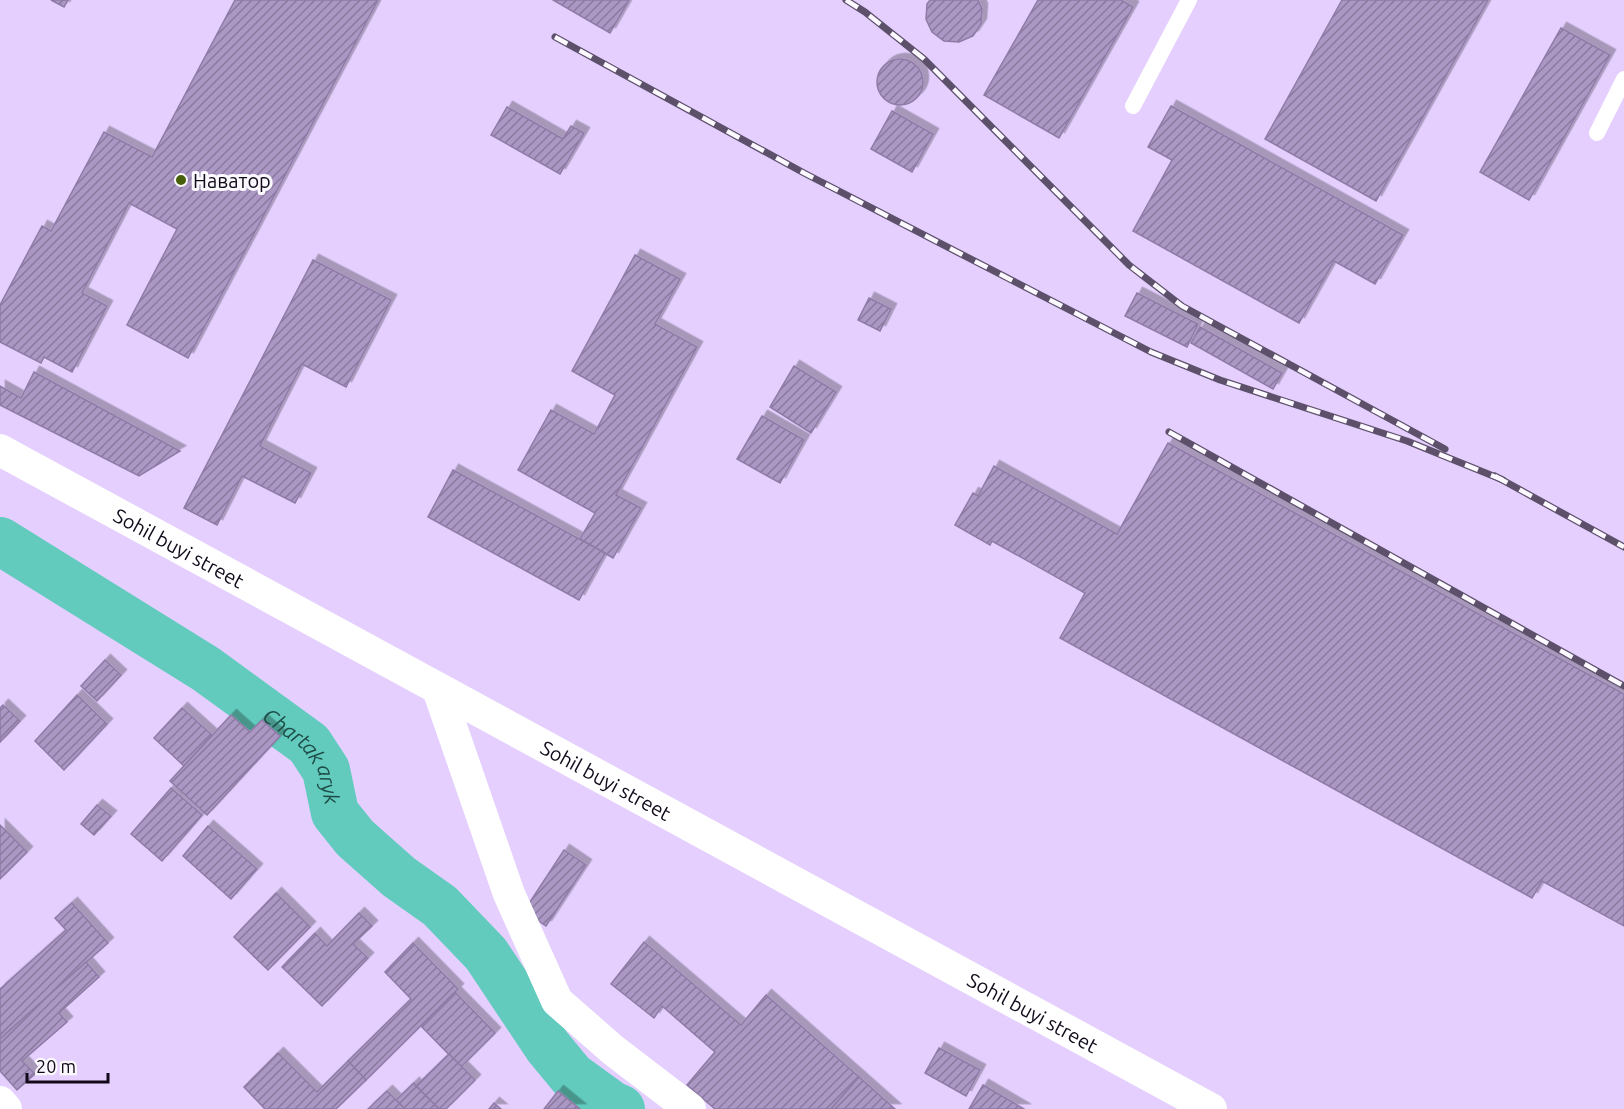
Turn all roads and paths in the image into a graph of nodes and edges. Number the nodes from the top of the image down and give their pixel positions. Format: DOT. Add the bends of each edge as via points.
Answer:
graph roads {
  1 [pos="1189,0"];
  2 [pos="1624,79"];
  3 [pos="1133,106"];
  4 [pos="1597,133"];
  5 [pos="0,450"];
  6 [pos="438,688"];
  7 [pos="0,1102"];
  8 [pos="6,1109"];
  9 [pos="690,1109"];
  10 [pos="1211,1109"];
  1 -- 3 [label="lane"];
  2 -- 4 [label="lane"];
  5 -- 6 [label="street, Sohil buyi street"];
  6 -- 9 [label="street" via="509,894 557,1001"];
  6 -- 10 [label="street, Sohil buyi street"];
  7 -- 8 [label="street"];
}
